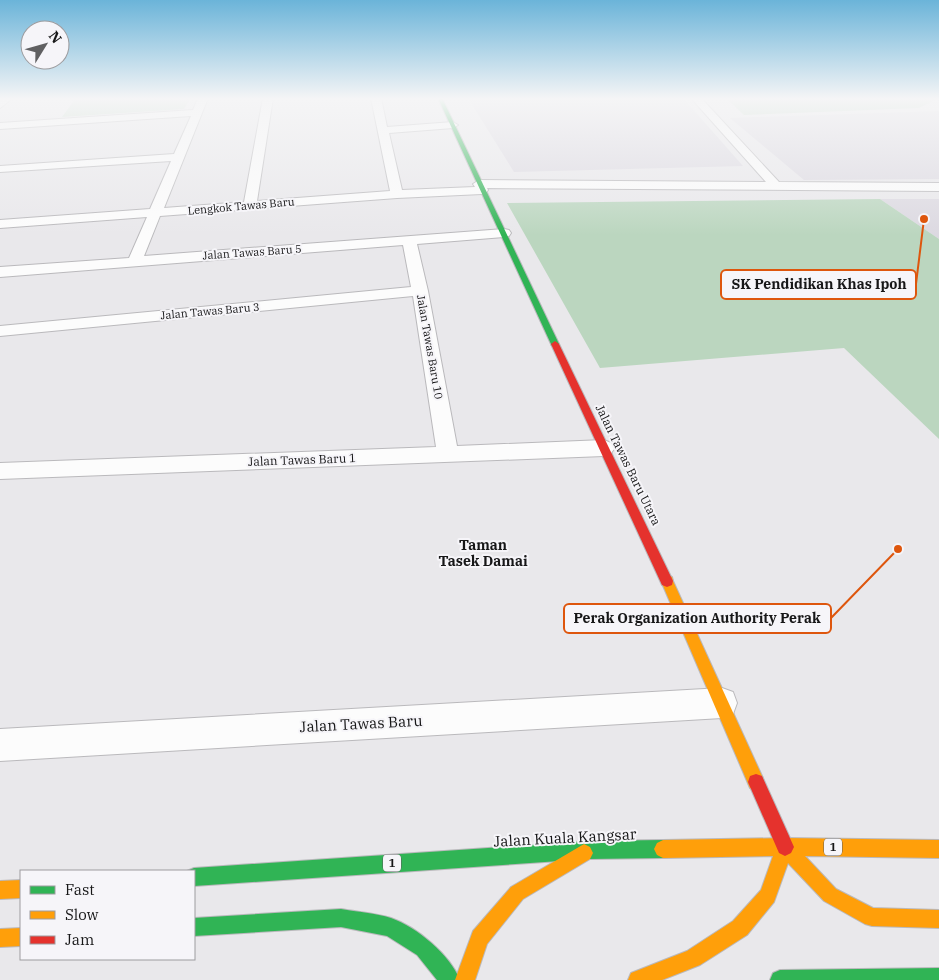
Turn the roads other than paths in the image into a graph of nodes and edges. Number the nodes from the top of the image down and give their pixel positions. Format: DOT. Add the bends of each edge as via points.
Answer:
graph roads {
  1 [pos="184,144"];
  2 [pos="260,144"];
  3 [pos="386,144"];
  4 [pos="461,144"];
  5 [pos="738,144"];
  6 [pos="178,157"];
  7 [pos="0,169"];
  8 [pos="776,186"];
  9 [pos="481,187"];
  10 [pos="939,187"];
  11 [pos="397,194"];
  12 [pos="250,206"];
  13 [pos="155,213"];
  14 [pos="0,224"];
  15 [pos="504,233"];
  16 [pos="409,240"];
  17 [pos="135,262"];
  18 [pos="0,272"];
  19 [pos="420,291"];
  20 [pos="0,331"];
  21 [pos="604,448"];
  22 [pos="448,454"];
  23 [pos="0,471"];
  24 [pos="722,703"];
  25 [pos="0,745"];
  26 [pos="784,847"];
  27 [pos="939,849"];
  28 [pos="589,850"];
  29 [pos="195,877"];
  30 [pos="20,889"];
  31 [pos="0,890"];
  32 [pos="939,919"];
  33 [pos="195,927"];
  34 [pos="20,937"];
  35 [pos="0,938"];
  36 [pos="939,978"];
  37 [pos="450,980"];
  38 [pos="464,980"];
  39 [pos="638,980"];
  40 [pos="780,980"];
  1 -- 6 [label="street"];
  2 -- 12 [label="street"];
  3 -- 11 [label="street"];
  4 -- 9 [label="main road, Jalan Tawas Baru Utara"];
  5 -- 8 [label="street"];
  6 -- 7 [label="street"];
  6 -- 13 [label="street"];
  8 -- 9 [label="street, Lengkok Tawas Baru"];
  8 -- 10 [label="street, Lengkok Tawas Baru"];
  9 -- 11 [label="street, Lengkok Tawas Baru"];
  9 -- 15 [label="main road, Jalan Tawas Baru Utara"];
  11 -- 12 [label="street, Lengkok Tawas Baru"];
  12 -- 13 [label="street, Lengkok Tawas Baru"];
  13 -- 14 [label="street, Lengkok Tawas Baru"];
  13 -- 17 [label="street"];
  15 -- 16 [label="street, Jalan Tawas Baru 5"];
  15 -- 21 [label="main road, Jalan Tawas Baru Utara"];
  16 -- 17 [label="street, Jalan Tawas Baru 5"];
  16 -- 19 [label="street, Jalan Tawas Baru 10"];
  17 -- 18 [label="street, Jalan Tawas Baru 5"];
  19 -- 20 [label="street, Jalan Tawas Baru 3"];
  19 -- 22 [label="street, Jalan Tawas Baru 10"];
  21 -- 22 [label="street, Jalan Tawas Baru 1"];
  21 -- 24 [label="main road, Jalan Tawas Baru Utara" via="636,510"];
  22 -- 23 [label="street, Jalan Tawas Baru 1"];
  24 -- 25 [label="street, Jalan Tawas Baru"];
  24 -- 26 [label="main road, Jalan Tawas Baru Utara"];
  26 -- 27 [label="main road, Jalan Kuala Kangsar / 1"];
  26 -- 28 [label="main road, Jalan Kuala Kangsar / 1"];
  26 -- 32 [label="main road, Jalan Tawas Baru Utara" via="830,896 872,917"];
  26 -- 39 [label="main road" via="768,896 740,928 693,958"];
  28 -- 29 [label="main road, Jalan Kuala Kangsar / 1"];
  28 -- 38 [label="main road" via="517,893 480,938"];
  30 -- 31 [label="main road"];
  33 -- 37 [label="main road" via="341,918 390,927 424,948"];
  34 -- 35 [label="main road"];
  36 -- 40 [label="main road"];
}
